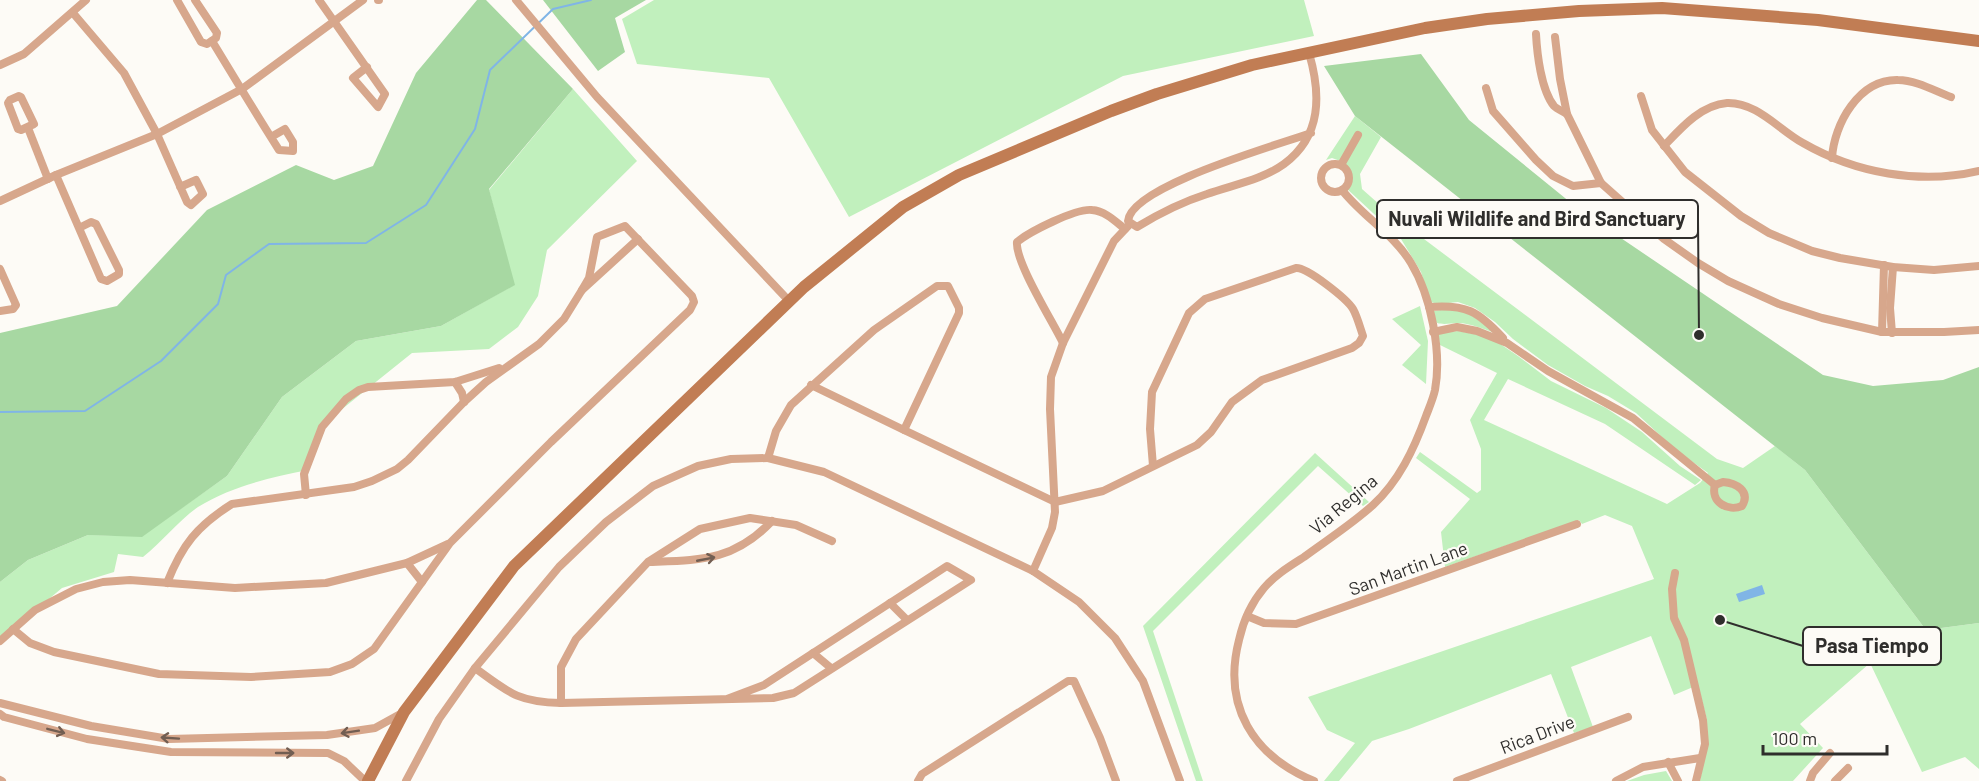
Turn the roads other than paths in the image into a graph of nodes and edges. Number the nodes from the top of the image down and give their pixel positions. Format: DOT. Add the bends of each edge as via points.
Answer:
graph roads {
  1 [pos="86,0"];
  2 [pos="177,0"];
  3 [pos="195,0"];
  4 [pos="319,0"];
  5 [pos="363,0"];
  6 [pos="516,0"];
  7 [pos="73,13"];
  8 [pos="334,21"];
  9 [pos="1536,34"];
  10 [pos="1555,38"];
  11 [pos="212,41"];
  12 [pos="1979,41"];
  13 [pos="1309,53"];
  14 [pos="0,65"];
  15 [pos="367,67"];
  16 [pos="1486,88"];
  17 [pos="242,89"];
  18 [pos="1641,96"];
  19 [pos="1951,97"];
  20 [pos="1567,114"];
  21 [pos="28,128"];
  22 [pos="1311,133"];
  23 [pos="157,134"];
  24 [pos="1358,135"];
  25 [pos="271,137"];
  26 [pos="1664,146"];
  27 [pos="1832,158"];
  28 [pos="1341,165"];
  29 [pos="1979,171"];
  30 [pos="52,177"];
  31 [pos="1601,183"];
  32 [pos="180,186"];
  33 [pos="1342,190"];
  34 [pos="0,201"];
  35 [pos="1127,227"];
  36 [pos="79,228"];
  37 [pos="638,239"];
  38 [pos="1889,266"];
  39 [pos="1979,266"];
  40 [pos="0,269"];
  41 [pos="582,290"];
  42 [pos="789,301"];
  43 [pos="1429,308"];
  44 [pos="0,311"];
  45 [pos="1979,330"];
  46 [pos="1433,332"];
  47 [pos="1887,332"];
  48 [pos="1063,343"];
  49 [pos="1508,343"];
  50 [pos="510,364"];
  51 [pos="455,382"];
  52 [pos="811,386"];
  53 [pos="464,402"];
  54 [pos="904,430"];
  55 [pos="768,459"];
  56 [pos="1153,466"];
  57 [pos="1715,485"];
  58 [pos="306,495"];
  59 [pos="1055,502"];
  60 [pos="772,521"];
  61 [pos="1577,524"];
  62 [pos="832,541"];
  63 [pos="450,543"];
  64 [pos="648,562"];
  65 [pos="407,563"];
  66 [pos="1033,571"];
  67 [pos="1675,573"];
  68 [pos="422,582"];
  69 [pos="167,583"];
  70 [pos="890,603"];
  71 [pos="1247,616"];
  72 [pos="907,620"];
  73 [pos="13,629"];
  74 [pos="0,641"];
  75 [pos="813,653"];
  76 [pos="475,668"];
  77 [pos="831,668"];
  78 [pos="726,699"];
  79 [pos="0,703"];
  80 [pos="561,703"];
  81 [pos="404,712"];
  82 [pos="0,714"];
  83 [pos="1628,717"];
  84 [pos="327,735"];
  85 [pos="205,738"];
  86 [pos="204,752"];
  87 [pos="328,753"];
  88 [pos="1830,753"];
  89 [pos="1700,758"];
  90 [pos="1668,762"];
  91 [pos="1848,768"];
  92 [pos="366,781"];
  93 [pos="406,781"];
  94 [pos="918,781"];
  95 [pos="1116,781"];
  96 [pos="1180,781"];
  97 [pos="1314,781"];
  98 [pos="1456,781"];
  99 [pos="1616,781"];
  100 [pos="1678,781"];
  101 [pos="1696,781"];
  102 [pos="1810,781"];
  103 [pos="1835,781"];
  1 -- 7 [label="street"];
  2 -- 11 [label="street" via="201,42"];
  3 -- 11 [label="street" via="217,33"];
  4 -- 8 [label="street"];
  5 -- 8 [label="street"];
  6 -- 42 [label="street" via="597,98"];
  7 -- 14 [label="street" via="24,54"];
  7 -- 23 [label="street" via="124,73"];
  8 -- 15 [label="street"];
  8 -- 17 [label="street"];
  9 -- 20 [label="street" via="1549,95 1554,106"];
  10 -- 20 [label="street"];
  11 -- 17 [label="street"];
  12 -- 13 [label="street" via="1818,20 1662,8 1580,10 1487,19"];
  13 -- 22 [label="street" via="1318,100"];
  13 -- 42 [label="street" via="1252,65 1157,94 959,175 903,207"];
  15 -- 15 [label="street" via="386,93 378,107 353,78"];
  16 -- 31 [label="street" via="1493,111 1553,176 1572,186"];
  17 -- 23 [label="street"];
  17 -- 25 [label="street"];
  18 -- 26 [label="street" via="1652,130"];
  19 -- 27 [label="street" via="1899,80 1874,86 1857,97 1850,108"];
  20 -- 31 [label="street"];
  21 -- 30 [label="street"];
  22 -- 35 [label="street" via="1302,148 1283,165"];
  22 -- 35 [label="street" via="1190,174 1144,199 1128,215"];
  23 -- 30 [label="street"];
  23 -- 32 [label="street"];
  24 -- 28 [label="street"];
  26 -- 27 [label="street" via="1701,113 1728,104 1751,108"];
  26 -- 38 [label="street" via="1685,172 1769,233 1812,251"];
  27 -- 29 [label="street" via="1903,176"];
  28 -- 33 [label="street" via="1349,180"];
  28 -- 33 [label="street" via="1327,167 1321,179 1328,191"];
  30 -- 34 [label="street"];
  30 -- 36 [label="street"];
  31 -- 47 [label="street" via="1664,239 1728,281 1822,318"];
  33 -- 43 [label="street, Via Regina" via="1401,249"];
  35 -- 48 [label="street" via="1114,241"];
  35 -- 48 [label="street" via="1089,209 1017,242 1016,250"];
  36 -- 36 [label="street" via="101,279 107,281 118,274 96,224 91,222"];
  37 -- 41 [label="street"];
  37 -- 41 [label="street" via="625,226 597,237 589,278"];
  37 -- 63 [label="street" via="692,296 690,310"];
  38 -- 39 [label="street" via="1934,270"];
  38 -- 47 [label="street"];
  40 -- 44 [label="street" via="16,305"];
  41 -- 50 [label="street" via="564,319 539,344"];
  42 -- 81 [label="street" via="514,566"];
  43 -- 46 [label="street, Via Regina"];
  43 -- 49 [label="street" via="1454,306 1468,310 1490,323"];
  45 -- 47 [label="street"];
  46 -- 49 [label="street" via="1457,327"];
  46 -- 71 [label="street, Via Regina" via="1435,391 1406,464 1371,506 1265,587"];
  48 -- 59 [label="street" via="1052,377 1050,409"];
  49 -- 57 [label="street" via="1548,371 1633,418"];
  50 -- 51 [label="street"];
  50 -- 53 [label="street"];
  51 -- 53 [label="street"];
  51 -- 58 [label="street" via="368,387 346,399 322,427 304,474"];
  52 -- 54 [label="street"];
  52 -- 54 [label="street" via="874,330 937,286 948,286 959,313"];
  52 -- 55 [label="street" via="791,405 776,431"];
  53 -- 58 [label="street" via="397,469 354,487"];
  54 -- 59 [label="street"];
  55 -- 66 [label="street" via="824,472"];
  55 -- 76 [label="street" via="732,459 698,466 653,486 606,522 558,567"];
  56 -- 56 [label="street" via="1197,445 1232,402 1262,380 1359,343 1363,336 1352,308 1302,268 1198,304 1189,314 1152,392"];
  56 -- 59 [label="street" via="1103,491"];
  58 -- 69 [label="street" via="232,504 196,532 177,557"];
  59 -- 66 [label="street" via="1052,528"];
  60 -- 62 [label="street" via="796,525"];
  60 -- 64 [label="street" via="750,518 700,529"];
  64 -- 60 [label="street, one-way" via="724,555"];
  61 -- 71 [label="street, San Martin Lane" via="1296,624 1264,623"];
  63 -- 65 [label="street"];
  63 -- 68 [label="street"];
  64 -- 80 [label="street" via="576,639 561,667"];
  65 -- 68 [label="street"];
  65 -- 69 [label="street" via="326,583 235,588"];
  66 -- 96 [label="street" via="1079,602 1115,638 1143,681"];
  67 -- 89 [label="street" via="1674,618 1684,640 1703,720"];
  68 -- 73 [label="street" via="374,649 352,664 330,672 251,678 159,674 54,652 30,643"];
  69 -- 73 [label="street" via="130,580 76,589 35,610"];
  70 -- 72 [label="street"];
  70 -- 72 [label="street" via="947,566 971,580"];
  70 -- 75 [label="street"];
  71 -- 97 [label="street, Via Regina" via="1233,671 1239,709 1251,733 1272,757 1292,772"];
  72 -- 77 [label="street"];
  73 -- 74 [label="street"];
  75 -- 77 [label="street"];
  75 -- 78 [label="street" via="764,685"];
  76 -- 80 [label="street" via="520,698"];
  76 -- 93 [label="street" via="439,719"];
  77 -- 78 [label="street" via="794,693 773,698"];
  78 -- 80 [label="street"];
  85 -- 79 [label="street, one-way" via="168,739 91,726"];
  81 -- 84 [label="street, one-way" via="375,728"];
  81 -- 92 [label="street"];
  82 -- 86 [label="street, one-way" via="87,739 171,752"];
  83 -- 98 [label="street, Rica Drive"];
  84 -- 85 [label="street"];
  84 -- 87 [label="street"];
  85 -- 86 [label="street"];
  86 -- 87 [label="street, one-way"];
  87 -- 92 [label="street" via="344,761"];
  88 -- 102 [label="street"];
  89 -- 90 [label="street"];
  89 -- 101 [label="street"];
  90 -- 99 [label="street" via="1643,767"];
  90 -- 100 [label="street"];
  91 -- 103 [label="street"];
  94 -- 95 [label="street" via="922,774 1068,681 1074,681"];
}
